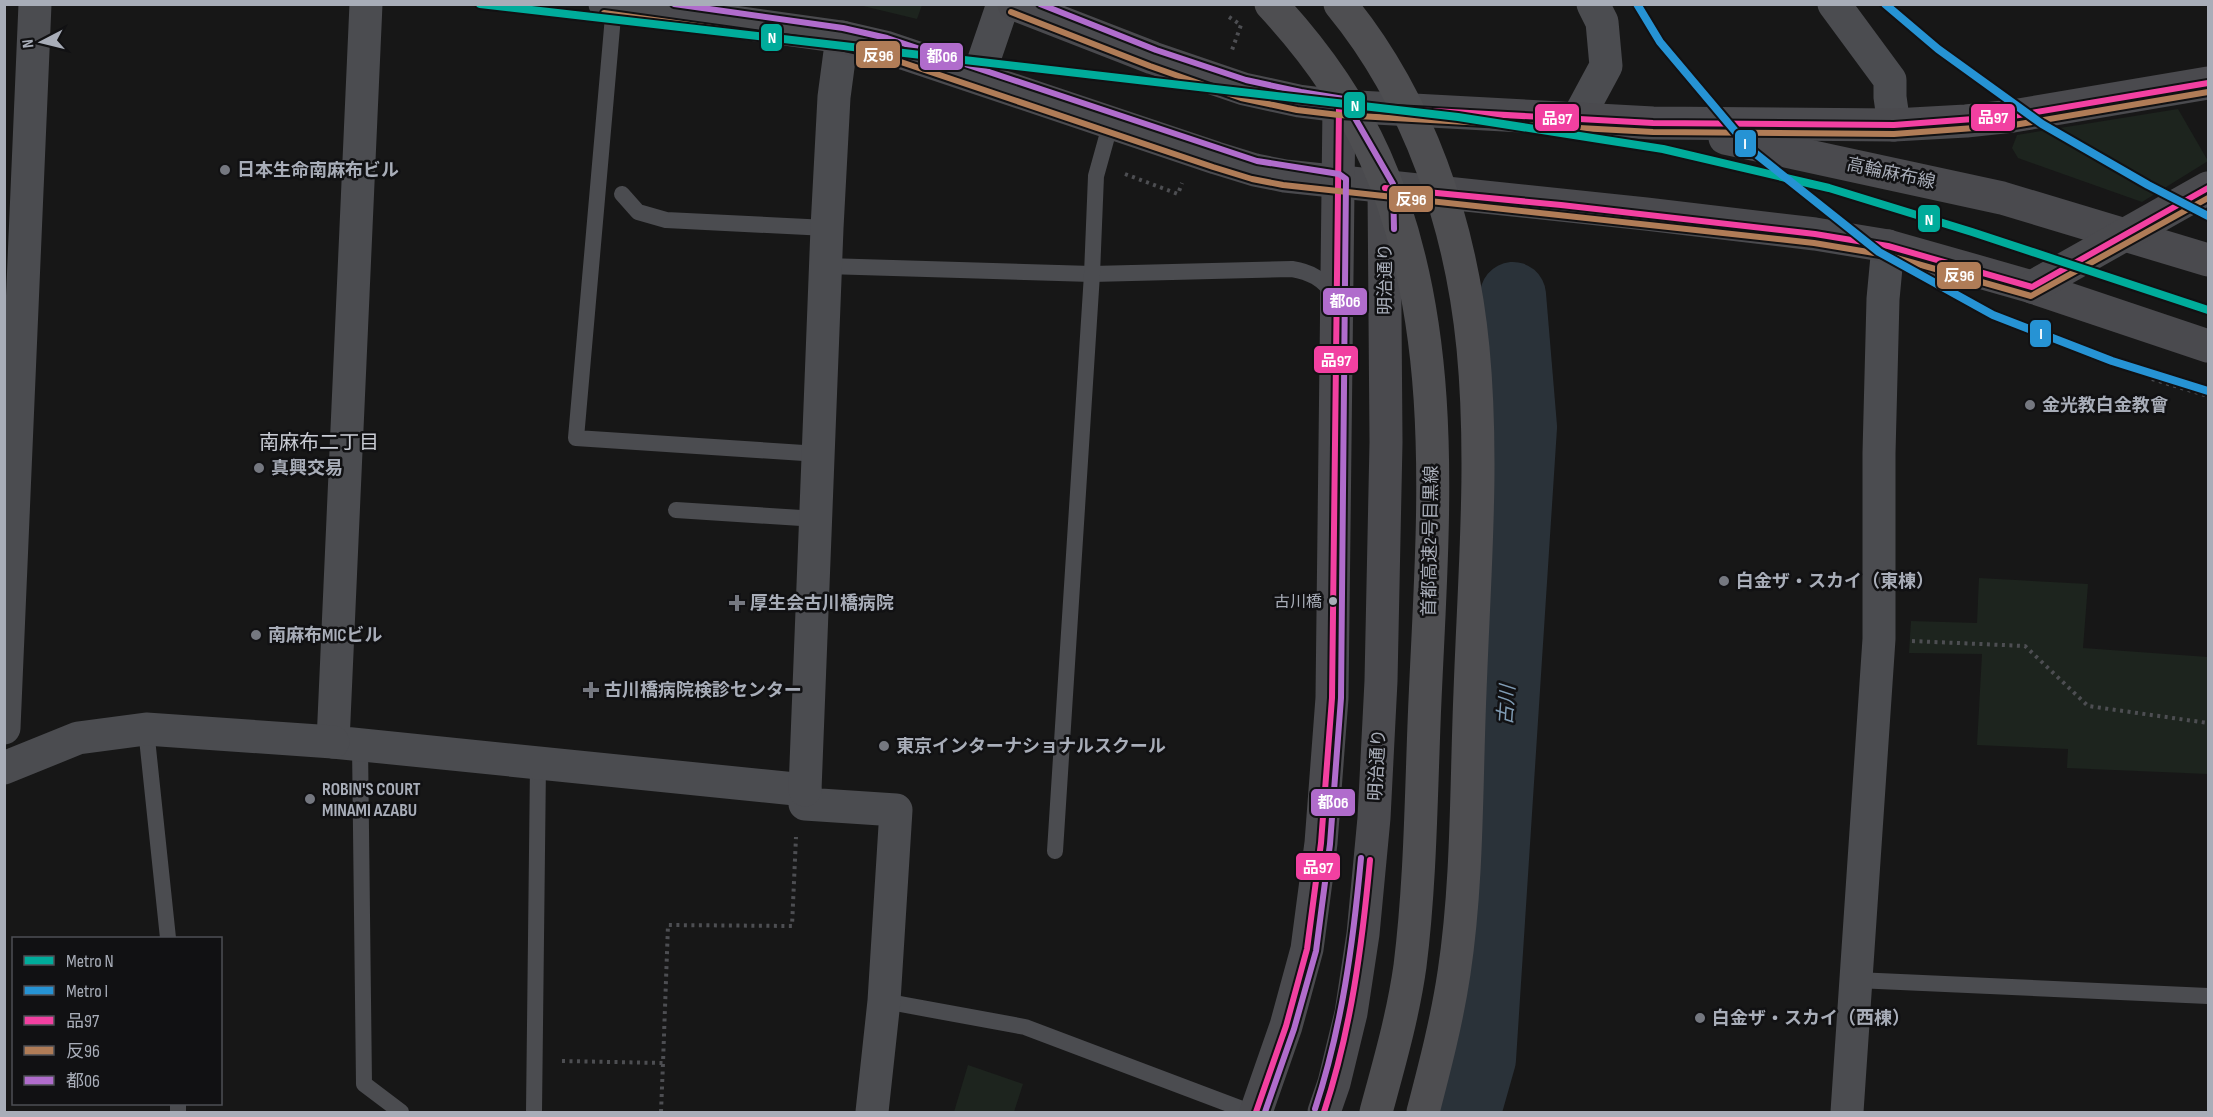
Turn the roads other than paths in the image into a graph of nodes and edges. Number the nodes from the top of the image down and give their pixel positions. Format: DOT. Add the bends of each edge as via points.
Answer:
graph roads {
  1 [pos="35,4"];
  2 [pos="366,4"];
  3 [pos="1003,4"];
  4 [pos="1014,4"];
  5 [pos="1271,4"];
  6 [pos="1340,4"];
  7 [pos="1593,4"];
  8 [pos="1834,4"];
  9 [pos="610,5"];
  10 [pos="842,37"];
  11 [pos="978,76"];
  12 [pos="2208,83"];
  13 [pos="1339,106"];
  14 [pos="1578,118"];
  15 [pos="1111,122"];
  16 [pos="1653,123"];
  17 [pos="1894,125"];
  18 [pos="17,135"];
  19 [pos="1338,183"];
  20 [pos="1385,188"];
  21 [pos="2208,188"];
  22 [pos="622,194"];
  23 [pos="827,228"];
  24 [pos="2125,233"];
  25 [pos="1888,246"];
  26 [pos="2208,260"];
  27 [pos="826,266"];
  28 [pos="1092,274"];
  29 [pos="2031,287"];
  30 [pos="1336,297"];
  31 [pos="2208,346"];
  32 [pos="819,454"];
  33 [pos="676,510"];
  34 [pos="817,519"];
  35 [pos="4,728"];
  36 [pos="146,729"];
  37 [pos="346,744"];
  38 [pos="538,764"];
  39 [pos="4,768"];
  40 [pos="805,797"];
  41 [pos="1055,851"];
  42 [pos="168,937"];
  43 [pos="1856,980"];
  44 [pos="2208,996"];
  45 [pos="884,1002"];
  46 [pos="400,1113"];
  47 [pos="534,1113"];
  48 [pos="872,1113"];
  49 [pos="1250,1113"];
  50 [pos="1256,1113"];
  51 [pos="1324,1113"];
  52 [pos="1376,1113"];
  53 [pos="1423,1113"];
  54 [pos="1847,1113"];
  1 -- 18 [label="street"];
  2 -- 37 [label="street"];
  3 -- 11 [label="street"];
  4 -- 13 [label="main road" via="1244,89"];
  5 -- 52 [label="highway, 首都高速2号目黒線" via="1342,96 1375,156 1406,246 1427,357 1433,510 1417,893 1407,980 1394,1049"];
  6 -- 53 [label="highway" via="1403,101 1432,167 1455,237 1473,347 1477,496 1462,891 1454,972"];
  7 -- 14 [label="street" via="1602,22 1606,66"];
  8 -- 17 [label="street" via="1890,80"];
  9 -- 10 [label="main road"];
  9 -- 32 [label="lane" via="576,438"];
  10 -- 11 [label="main road"];
  10 -- 23 [label="street" via="834,97"];
  11 -- 15 [label="main road"];
  12 -- 17 [label="main road, 高輪麻布線" via="2013,116"];
  13 -- 14 [label="main road, 高輪麻布線"];
  13 -- 19 [label="main road"];
  13 -- 20 [label="main road, 明治通り"];
  14 -- 16 [label="main road, 高輪麻布線"];
  15 -- 19 [label="main road" via="1255,170"];
  15 -- 28 [label="lane" via="1095,176"];
  16 -- 17 [label="main road, 高輪麻布線"];
  16 -- 24 [label="main road, 高輪麻布線" via="1888,171"];
  18 -- 35 [label="street"];
  19 -- 20 [label="main road"];
  19 -- 30 [label="main road"];
  20 -- 25 [label="main road" via="1815,234"];
  20 -- 51 [label="main road, 明治通り" via="1386,442 1374,818 1351,1013"];
  21 -- 24 [label="main road"];
  22 -- 23 [label="lane" via="639,212 666,220"];
  23 -- 27 [label="street"];
  24 -- 26 [label="main road, 高輪麻布線"];
  24 -- 29 [label="main road"];
  25 -- 29 [label="main road"];
  25 -- 43 [label="street" via="1883,310 1879,639"];
  27 -- 28 [label="lane"];
  27 -- 32 [label="street"];
  28 -- 30 [label="lane" via="1292,269 1306,271 1324,281"];
  28 -- 41 [label="lane"];
  29 -- 31 [label="main road"];
  30 -- 50 [label="main road" via="1332,698 1321,843 1307,949"];
  32 -- 34 [label="street"];
  33 -- 34 [label="lane"];
  34 -- 40 [label="street"];
  36 -- 37 [label="street"];
  36 -- 39 [label="street" via="78,738"];
  36 -- 42 [label="lane"];
  37 -- 38 [label="street"];
  37 -- 46 [label="lane" via="364,1084"];
  38 -- 40 [label="street"];
  38 -- 47 [label="lane"];
  40 -- 45 [label="street" via="897,810"];
  43 -- 44 [label="lane"];
  43 -- 54 [label="street"];
  45 -- 48 [label="street"];
  45 -- 49 [label="lane" via="1025,1027"];
}
